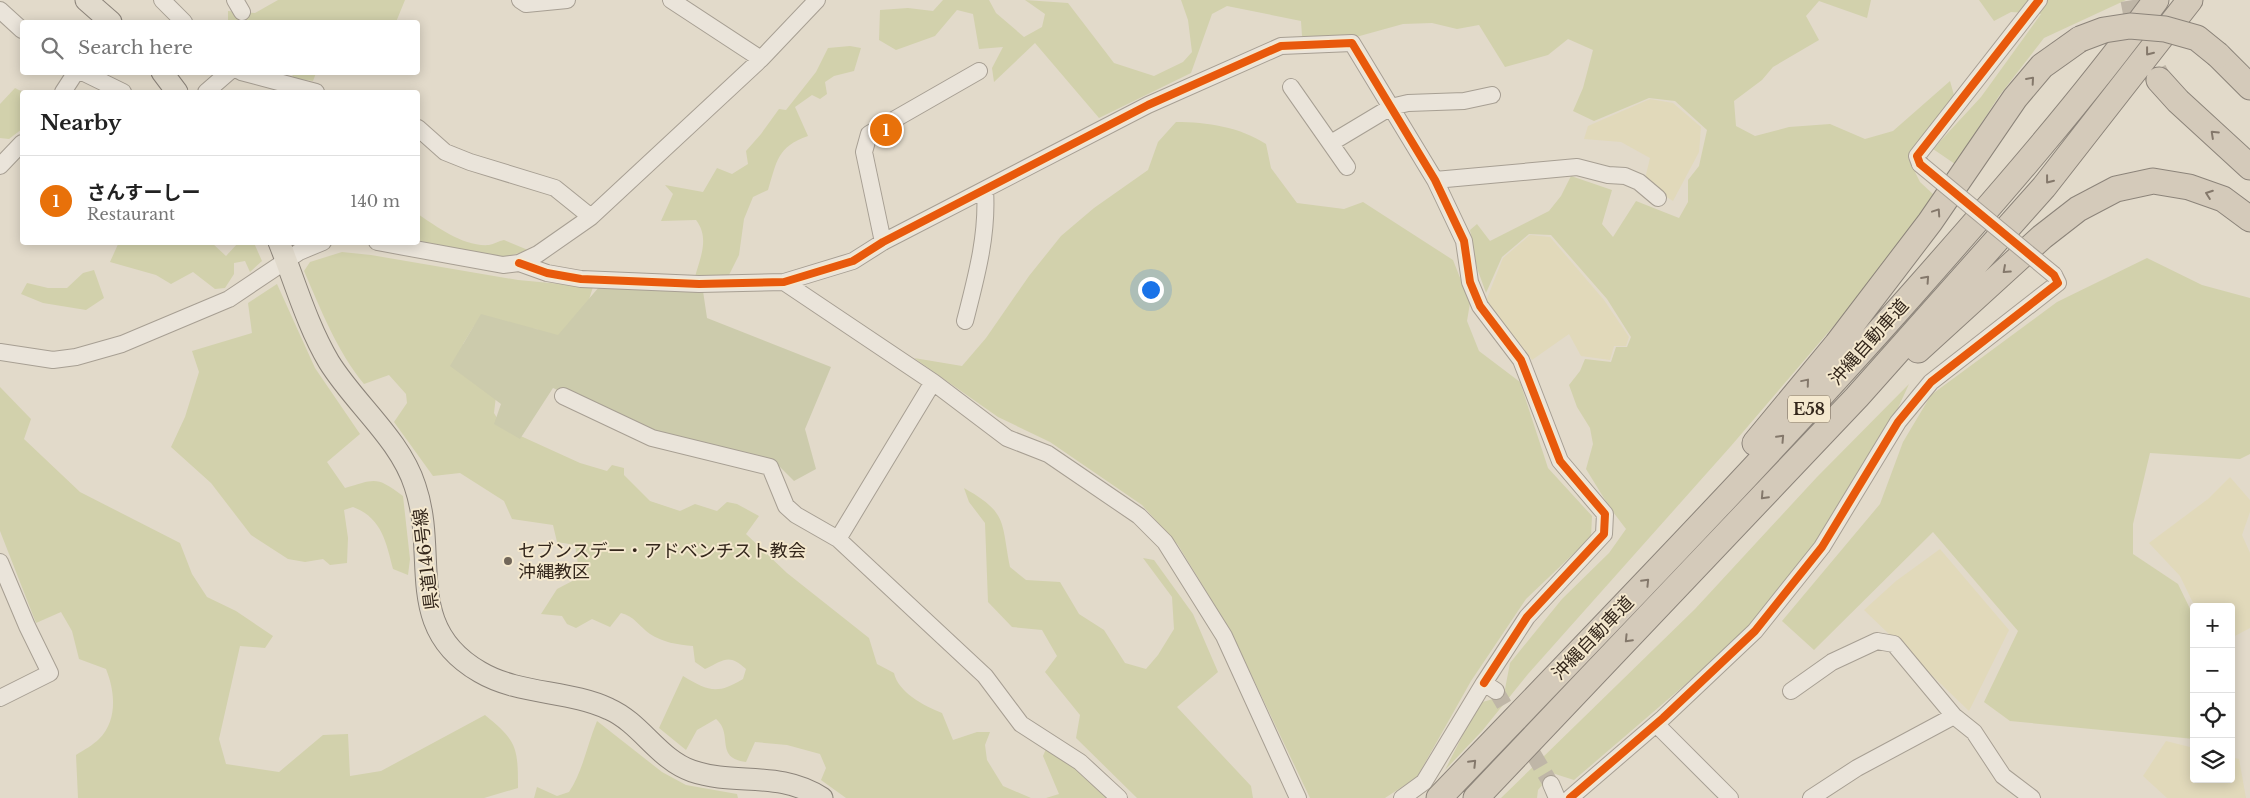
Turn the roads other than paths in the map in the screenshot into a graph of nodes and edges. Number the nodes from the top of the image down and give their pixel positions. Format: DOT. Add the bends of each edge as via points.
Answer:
graph roads {
  1 [pos="162,0"];
  2 [pos="520,0"];
  3 [pos="567,0"];
  4 [pos="671,0"];
  5 [pos="817,0"];
  6 [pos="2039,0"];
  7 [pos="2156,0"];
  8 [pos="2190,0"];
  9 [pos="93,8"];
  10 [pos="0,10"];
  11 [pos="108,20"];
  12 [pos="182,20"];
  13 [pos="20,28"];
  14 [pos="761,59"];
  15 [pos="979,71"];
  16 [pos="74,75"];
  17 [pos="88,75"];
  18 [pos="164,75"];
  19 [pos="226,75"];
  20 [pos="252,75"];
  21 [pos="2159,80"];
  22 [pos="1291,87"];
  23 [pos="2250,87"];
  24 [pos="64,90"];
  25 [pos="119,90"];
  26 [pos="176,90"];
  27 [pos="208,90"];
  28 [pos="308,90"];
  29 [pos="1492,95"];
  30 [pos="1391,107"];
  31 [pos="420,130"];
  32 [pos="1331,143"];
  33 [pos="20,145"];
  34 [pos="0,166"];
  35 [pos="1347,167"];
  36 [pos="2250,167"];
  37 [pos="1435,180"];
  38 [pos="985,190"];
  39 [pos="1658,198"];
  40 [pos="591,218"];
  41 [pos="2250,218"];
  42 [pos="883,242"];
  43 [pos="310,245"];
  44 [pos="392,245"];
  45 [pos="283,251"];
  46 [pos="519,263"];
  47 [pos="784,282"];
  48 [pos="965,321"];
  49 [pos="0,352"];
  50 [pos="933,382"];
  51 [pos="563,396"];
  52 [pos="1857,397"];
  53 [pos="1718,507"];
  54 [pos="838,539"];
  55 [pos="0,562"];
  56 [pos="1791,691"];
  57 [pos="0,698"];
  58 [pos="1954,716"];
  59 [pos="1656,724"];
  60 [pos="822,798"];
  61 [pos="1119,798"];
  62 [pos="1298,798"];
  63 [pos="1402,798"];
  64 [pos="1440,798"];
  65 [pos="1476,798"];
  66 [pos="1570,798"];
  67 [pos="1730,798"];
  68 [pos="1811,798"];
  69 [pos="2032,798"];
  1 -- 12 [label="street"];
  2 -- 3 [label="street" via="526,4"];
  4 -- 14 [label="street"];
  5 -- 14 [label="street"];
  6 -- 59 [label="street, bridge" via="1917,156 1920,164 2054,275 2058,283 1931,382 1898,422 1822,547 1783,599 1756,631"];
  53 -- 7 [label="highway, 沖縄自動車道 / E58, one-way" via="2025,168"];
  8 -- 52 [label="highway, 沖縄自動車道 / E58, one-way" via="2044,187"];
  9 -- 11 [label="main road"];
  10 -- 13 [label="street"];
  14 -- 40 [label="street"];
  15 -- 42 [label="street" via="870,134 864,152"];
  16 -- 24 [label="street"];
  17 -- 25 [label="street"];
  18 -- 26 [label="main road"];
  19 -- 27 [label="street"];
  20 -- 28 [label="street"];
  36 -- 21 [label="highway, one-way"];
  22 -- 32 [label="street"];
  53 -- 23 [label="highway, one-way, bridge" via="1730,474 1837,344 1924,230 2015,98 2042,66 2080,39 2104,30 2130,26 2165,29 2197,38"];
  29 -- 30 [label="street" via="1464,101 1408,103"];
  30 -- 32 [label="street"];
  30 -- 37 [label="street"];
  30 -- 38 [label="street" via="1352,43 1281,46 1148,106"];
  31 -- 40 [label="street" via="445,152 555,188"];
  32 -- 35 [label="street"];
  33 -- 34 [label="street"];
  37 -- 39 [label="street" via="1577,167 1625,176 1639,182"];
  37 -- 63 [label="street" via="1464,241 1470,282 1480,306 1521,360 1560,461 1605,514 1604,534 1527,617 1490,687 1424,782"];
  38 -- 42 [label="street"];
  38 -- 48 [label="street" via="984,242"];
  40 -- 46 [label="street"];
  41 -- 52 [label="highway, one-way" via="2224,199 2189,186 2153,181 2116,189 2078,209 2042,237 1881,386"];
  42 -- 47 [label="street" via="853,261"];
  43 -- 45 [label="street"];
  44 -- 46 [label="street" via="479,262"];
  45 -- 49 [label="street" via="229,299 122,344 53,360"];
  45 -- 60 [label="main road, 県道146号線" via="328,361 403,460 415,485 423,515 429,608 438,631 463,662 500,682 609,709 627,720 672,761 689,770 707,776 775,781"];
  46 -- 47 [label="street" via="547,273 581,279 699,284"];
  47 -- 50 [label="street"];
  50 -- 54 [label="street"];
  50 -- 62 [label="street" via="1006,438 1048,454 1125,505 1165,542 1224,636"];
  51 -- 54 [label="street" via="652,438 770,467 786,506"];
  52 -- 65 [label="highway, 沖縄自動車道 / E58, one-way"];
  64 -- 53 [label="highway, 沖縄自動車道 / E58, one-way"];
  54 -- 61 [label="street" via="986,676 1021,724 1080,762"];
  55 -- 57 [label="street" via="50,673"];
  56 -- 58 [label="street" via="1832,662 1877,641 1894,644"];
  58 -- 68 [label="street" via="1857,768"];
  58 -- 69 [label="street" via="1974,732 2003,776"];
  59 -- 66 [label="street"];
  59 -- 67 [label="street"];
}
